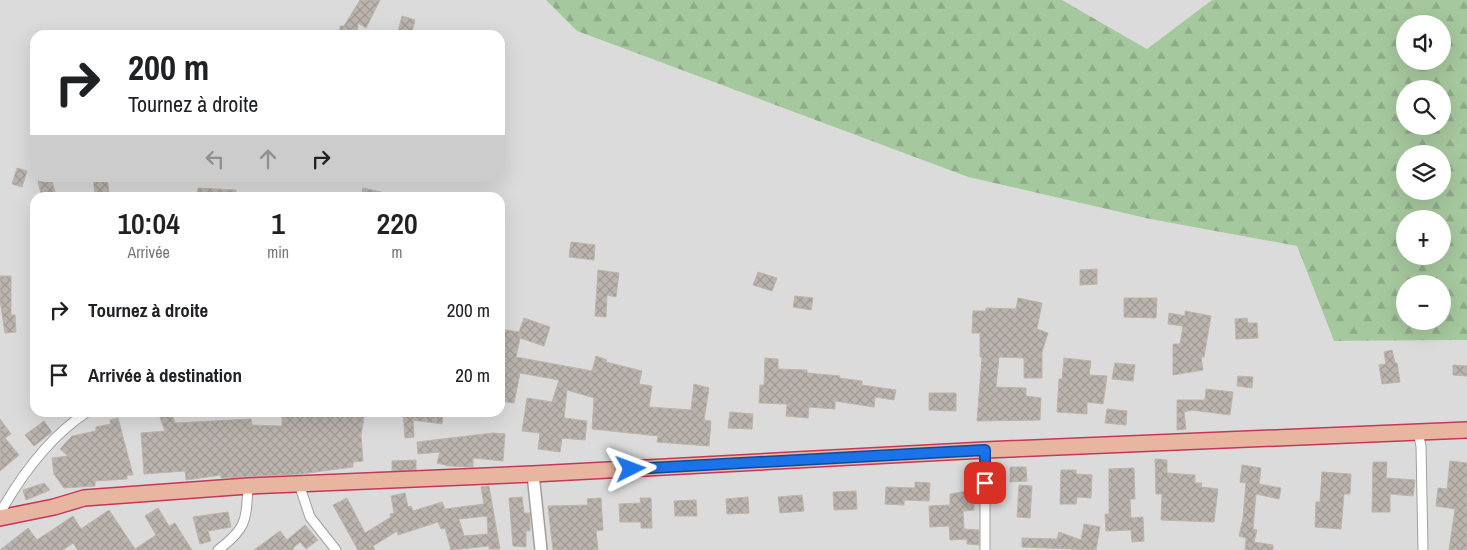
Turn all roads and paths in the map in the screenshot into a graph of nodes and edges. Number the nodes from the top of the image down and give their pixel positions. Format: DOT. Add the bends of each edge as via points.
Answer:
graph roads {
  1 [pos="80,417"];
  2 [pos="1467,430"];
  3 [pos="1418,432"];
  4 [pos="985,450"];
  5 [pos="533,474"];
  6 [pos="299,484"];
  7 [pos="248,486"];
  8 [pos="0,513"];
  9 [pos="0,518"];
  10 [pos="218,550"];
  11 [pos="336,550"];
  12 [pos="541,550"];
  13 [pos="985,550"];
  14 [pos="1423,550"];
  1 -- 8 [label="street" via="66,427 21,476"];
  2 -- 3 [label="highway"];
  3 -- 4 [label="highway"];
  3 -- 14 [label="street"];
  4 -- 5 [label="highway"];
  4 -- 13 [label="street"];
  5 -- 6 [label="highway"];
  5 -- 12 [label="street"];
  6 -- 7 [label="highway"];
  6 -- 11 [label="street" via="310,517"];
  7 -- 9 [label="highway" via="84,498"];
  7 -- 10 [label="street" via="245,520 239,532"];
}
